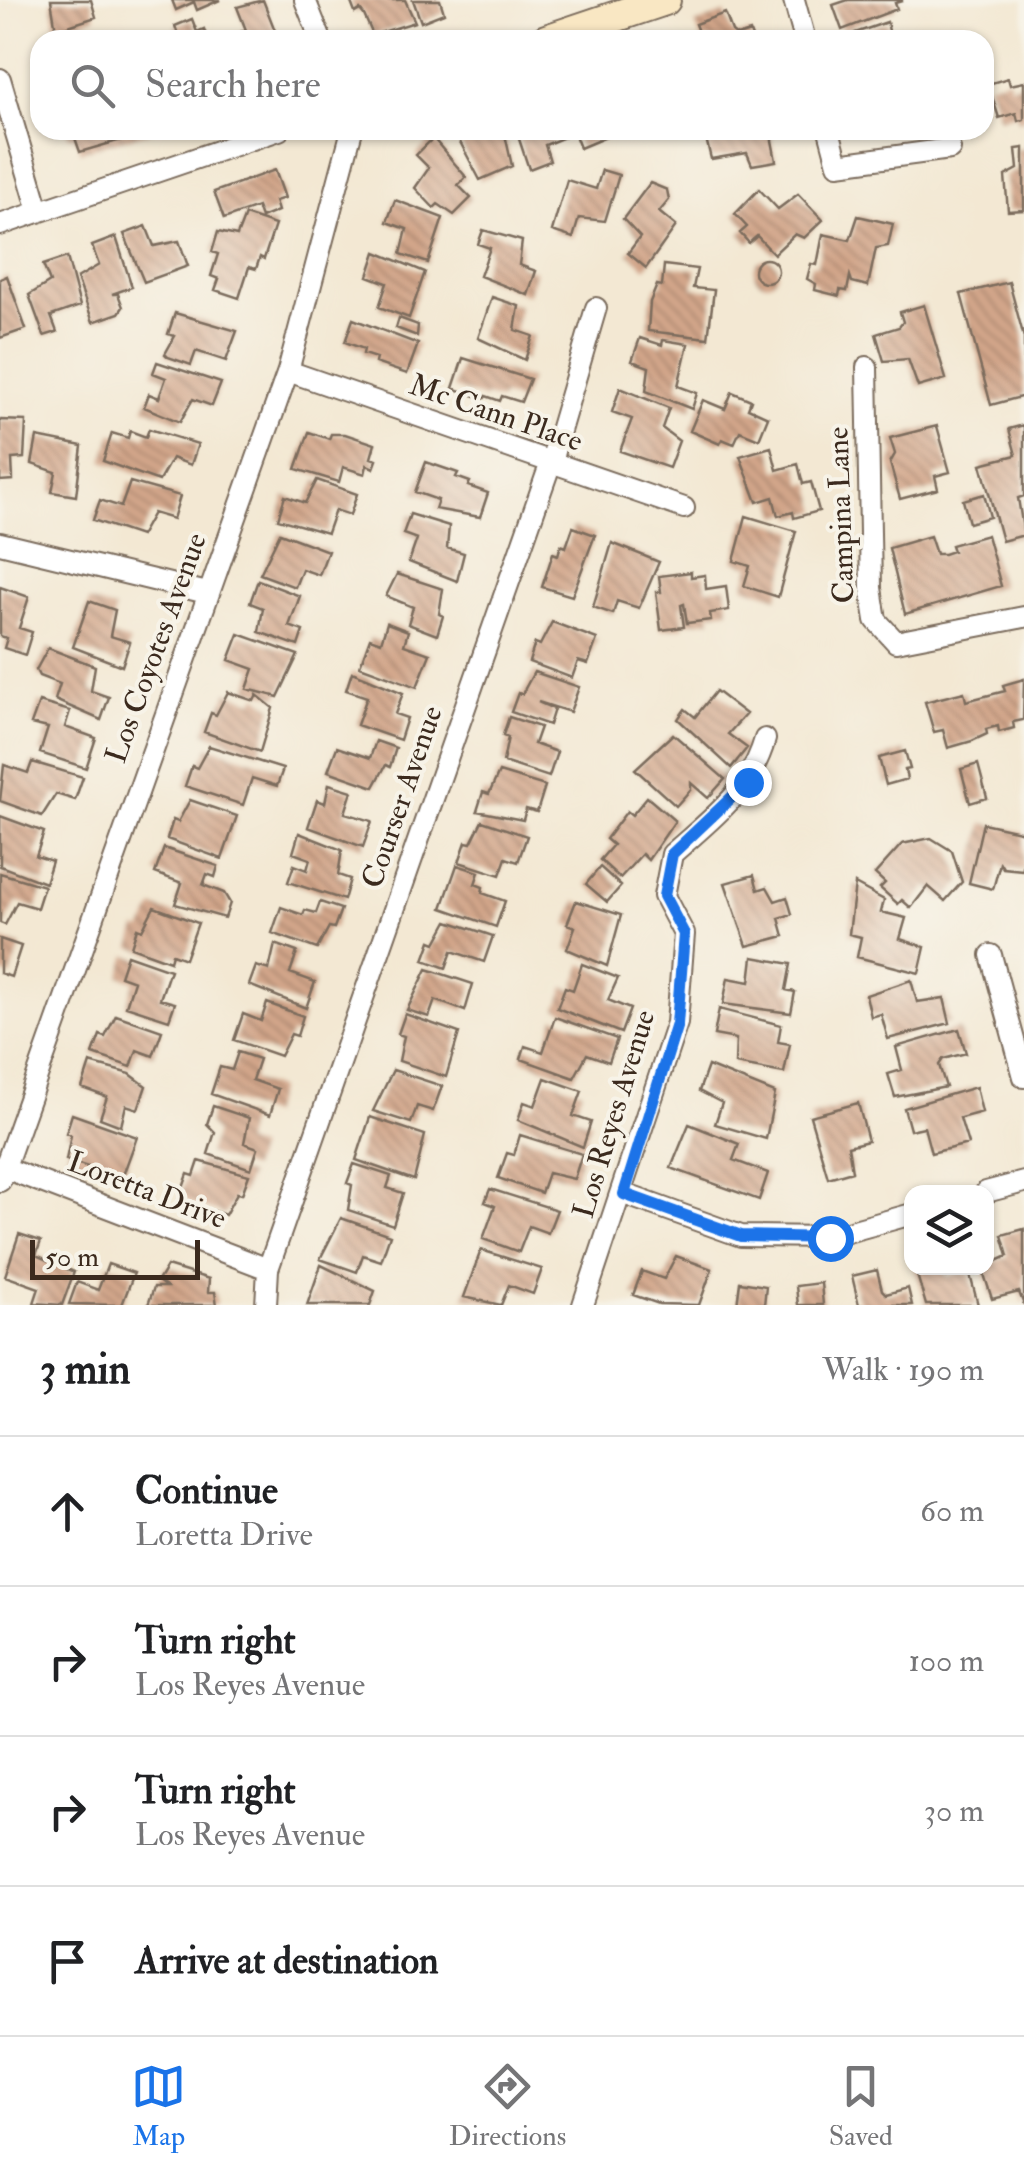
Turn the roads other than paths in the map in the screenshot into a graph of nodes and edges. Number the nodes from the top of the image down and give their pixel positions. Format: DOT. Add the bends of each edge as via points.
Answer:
graph roads {
  1 [pos="305,0"];
  2 [pos="664,0"];
  3 [pos="794,0"];
  4 [pos="317,30"];
  5 [pos="576,30"];
  6 [pos="802,30"];
  7 [pos="0,79"];
  8 [pos="248,140"];
  9 [pos="349,140"];
  10 [pos="832,140"];
  11 [pos="950,149"];
  12 [pos="39,211"];
  13 [pos="0,225"];
  14 [pos="596,308"];
  15 [pos="867,367"];
  16 [pos="288,371"];
  17 [pos="550,465"];
  18 [pos="684,508"];
  19 [pos="0,543"];
  20 [pos="207,594"];
  21 [pos="1024,617"];
  22 [pos="764,739"];
  23 [pos="990,956"];
  24 [pos="1024,1078"];
  25 [pos="2,1174"];
  26 [pos="1024,1182"];
  27 [pos="994,1190"];
  28 [pos="624,1194"];
  29 [pos="904,1216"];
  30 [pos="268,1269"];
  31 [pos="266,1305"];
  32 [pos="583,1305"];
  1 -- 4 [label="street"];
  2 -- 5 [label="street"];
  3 -- 6 [label="street"];
  7 -- 12 [label="street"];
  8 -- 12 [label="street"];
  9 -- 16 [label="street, Los Coyotes Avenue"];
  10 -- 11 [label="street" via="838,164"];
  12 -- 13 [label="street"];
  14 -- 17 [label="street, Courser Avenue"];
  15 -- 21 [label="street, Campina Lane" via="876,620 896,642"];
  16 -- 17 [label="street, Mc Cann Place"];
  16 -- 20 [label="street, Los Coyotes Avenue"];
  17 -- 18 [label="street, Mc Cann Place"];
  17 -- 30 [label="street, Courser Avenue"];
  19 -- 20 [label="street"];
  20 -- 25 [label="street, Los Coyotes Avenue"];
  22 -- 28 [label="street, Los Reyes Avenue" via="737,796 669,863 664,896 684,934 677,1024"];
  23 -- 24 [label="street"];
  25 -- 30 [label="street, Loretta Drive"];
  26 -- 27 [label="street"];
  28 -- 29 [label="street" via="741,1236 830,1238"];
  28 -- 32 [label="street, Los Reyes Avenue"];
  30 -- 31 [label="street, Courser Avenue"];
}
